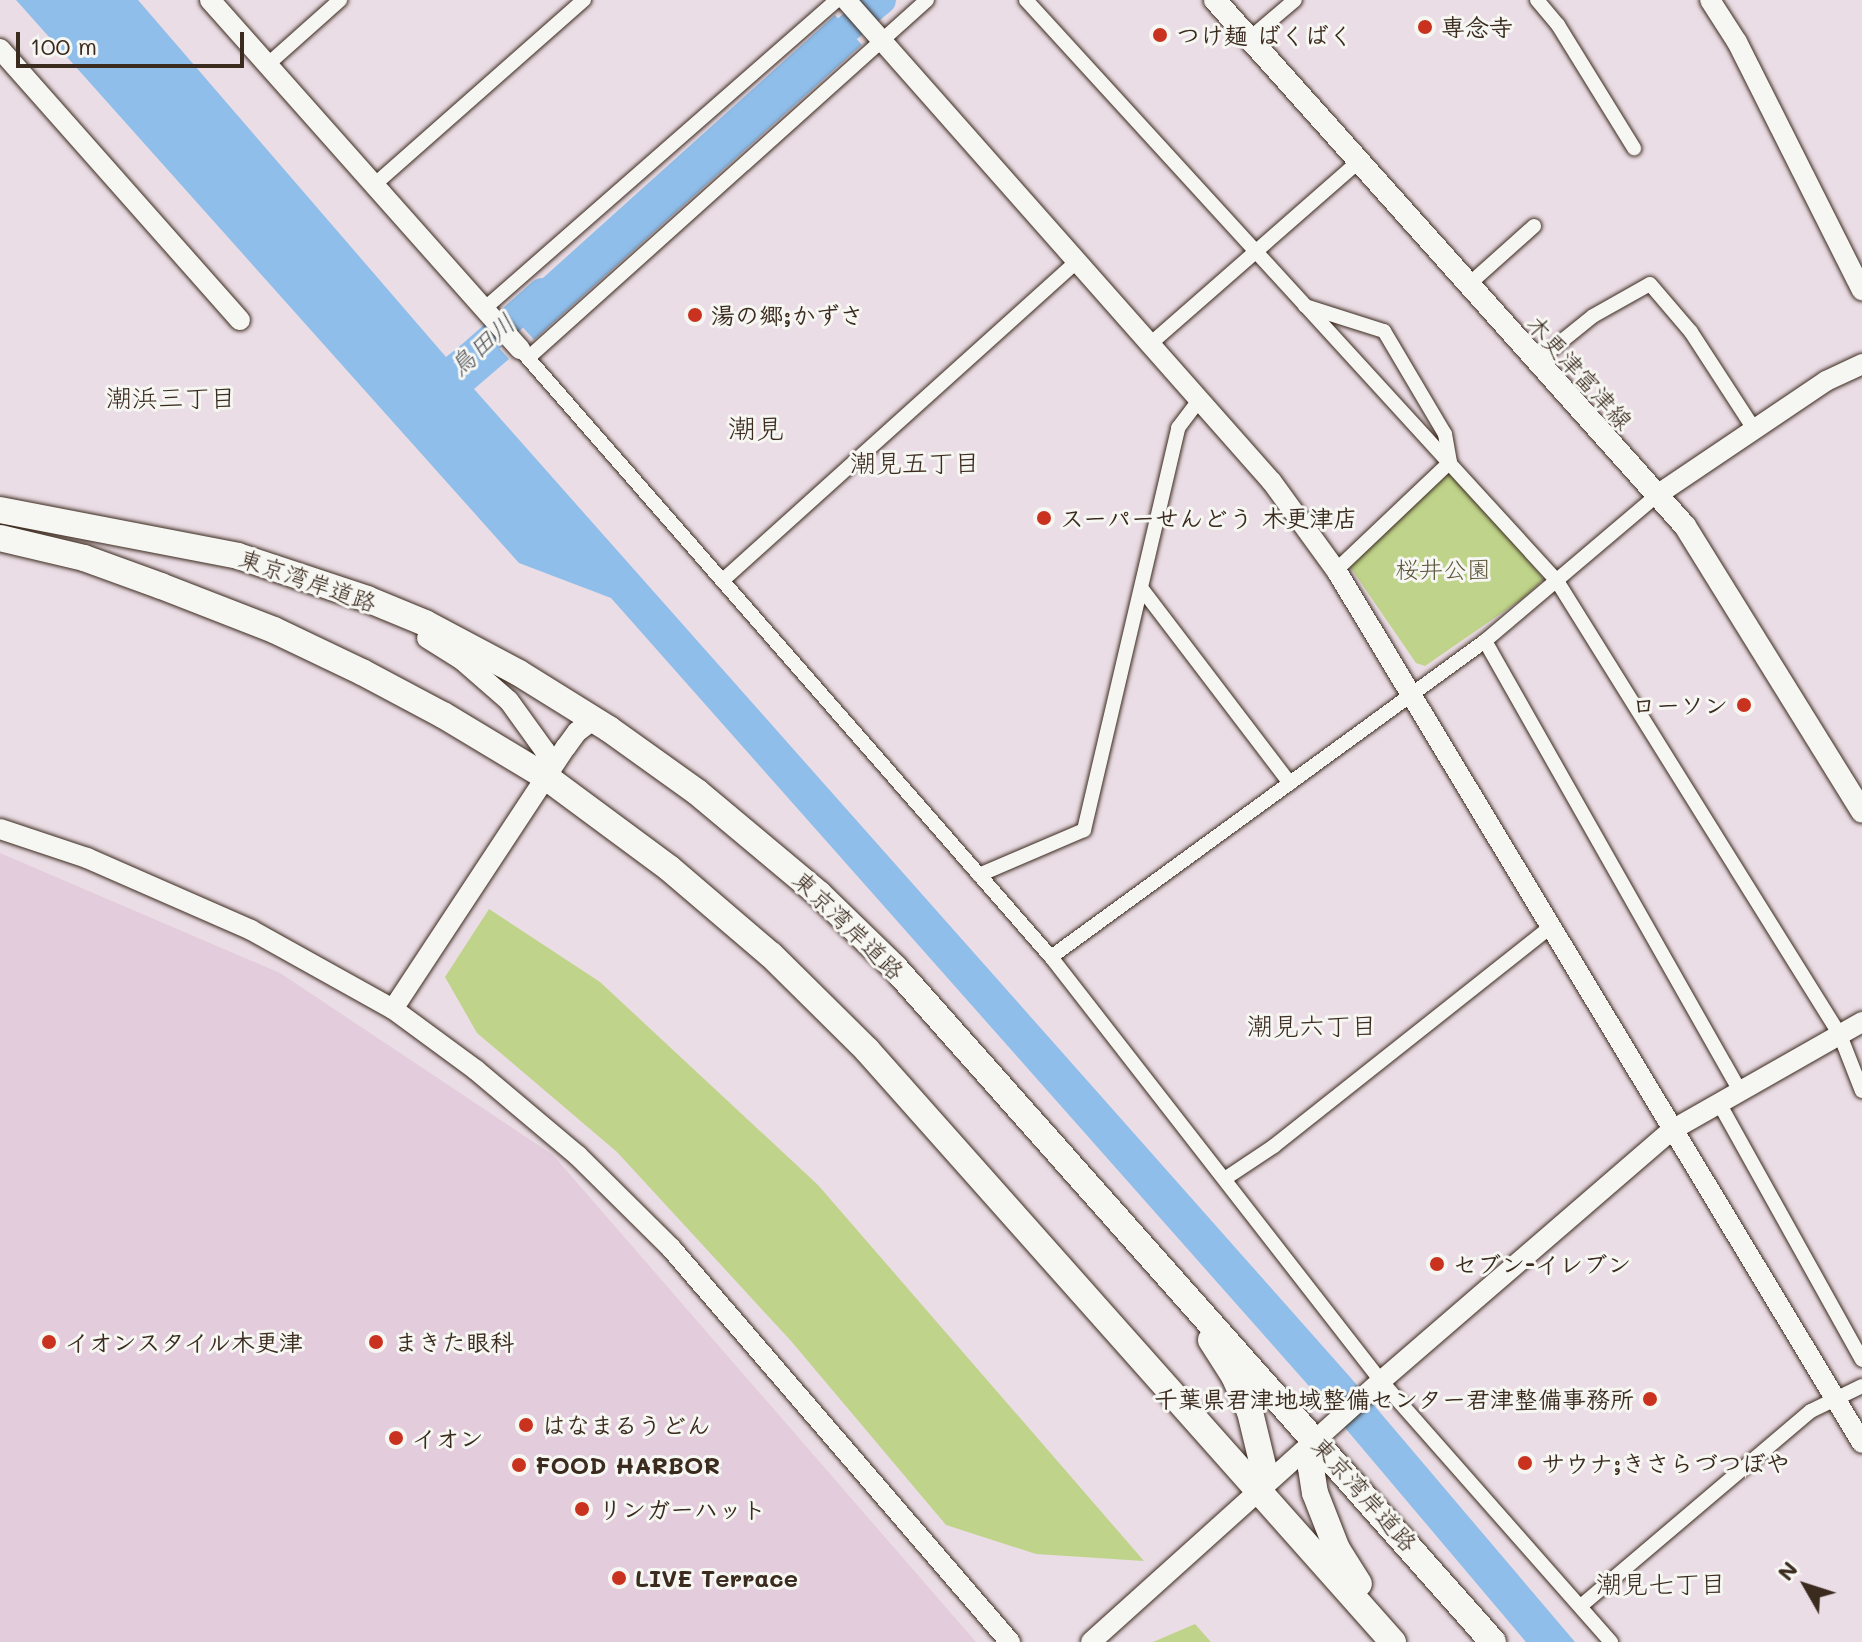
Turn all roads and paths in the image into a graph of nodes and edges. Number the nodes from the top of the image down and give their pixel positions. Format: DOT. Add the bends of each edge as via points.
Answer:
graph roads {
  1 [pos="210,0"];
  2 [pos="340,0"];
  3 [pos="584,0"];
  4 [pos="837,0"];
  5 [pos="846,0"];
  6 [pos="927,0"];
  7 [pos="1026,0"];
  8 [pos="1215,0"];
  9 [pos="1295,0"];
  10 [pos="1710,0"];
  11 [pos="1540,1"];
  12 [pos="1249,39"];
  13 [pos="881,41"];
  14 [pos="0,49"];
  15 [pos="267,65"];
  16 [pos="1634,148"];
  17 [pos="1358,162"];
  18 [pos="374,185"];
  19 [pos="1534,226"];
  20 [pos="1254,253"];
  21 [pos="1076,262"];
  22 [pos="1467,286"];
  23 [pos="1862,290"];
  24 [pos="1301,304"];
  25 [pos="488,313"];
  26 [pos="240,320"];
  27 [pos="1149,345"];
  28 [pos="524,354"];
  29 [pos="1536,362"];
  30 [pos="1862,364"];
  31 [pos="1198,401"];
  32 [pos="1754,429"];
  33 [pos="1450,462"];
  34 [pos="1657,495"];
  35 [pos="0,510"];
  36 [pos="0,538"];
  37 [pos="1336,570"];
  38 [pos="723,580"];
  39 [pos="1557,581"];
  40 [pos="1142,589"];
  41 [pos="342,590"];
  42 [pos="1485,641"];
  43 [pos="1413,694"];
  44 [pos="594,719"];
  45 [pos="546,777"];
  46 [pos="1290,783"];
  47 [pos="1862,812"];
  48 [pos="0,829"];
  49 [pos="979,875"];
  50 [pos="1552,926"];
  51 [pos="1051,957"];
  52 [pos="393,1009"];
  53 [pos="1862,1022"];
  54 [pos="1840,1035"];
  55 [pos="1740,1091"];
  56 [pos="1862,1091"];
  57 [pos="1719,1103"];
  58 [pos="1672,1130"];
  59 [pos="1226,1178"];
  60 [pos="1128,1228"];
  61 [pos="1862,1360"];
  62 [pos="1381,1381"];
  63 [pos="1862,1386"];
  64 [pos="1835,1398"];
  65 [pos="1316,1439"];
  66 [pos="1862,1443"];
  67 [pos="1258,1490"];
  68 [pos="1582,1605"];
  69 [pos="1010,1642"];
  70 [pos="1091,1642"];
  71 [pos="1393,1642"];
  72 [pos="1400,1642"];
  73 [pos="1493,1642"];
  74 [pos="1611,1642"];
  1 -- 15 [label="street"];
  2 -- 15 [label="street"];
  3 -- 18 [label="street"];
  4 -- 25 [label="street"];
  5 -- 13 [label="street"];
  6 -- 13 [label="street"];
  7 -- 20 [label="street"];
  8 -- 12 [label="main road, 木更津富津線"];
  9 -- 12 [label="street"];
  10 -- 23 [label="street" via="1737,42"];
  11 -- 16 [label="street"];
  12 -- 17 [label="main road, 木更津富津線"];
  13 -- 21 [label="street"];
  13 -- 28 [label="street"];
  14 -- 26 [label="street"];
  15 -- 18 [label="street"];
  17 -- 20 [label="street"];
  17 -- 22 [label="main road, 木更津富津線"];
  18 -- 25 [label="street"];
  19 -- 22 [label="street"];
  20 -- 24 [label="street"];
  20 -- 27 [label="street"];
  21 -- 27 [label="street"];
  21 -- 38 [label="street"];
  22 -- 29 [label="main road, 木更津富津線"];
  24 -- 33 [label="street"];
  24 -- 33 [label="street" via="1384,331 1445,434"];
  25 -- 28 [label="street"];
  27 -- 31 [label="street"];
  28 -- 38 [label="street"];
  29 -- 32 [label="street" via="1593,316 1650,284 1691,332"];
  29 -- 34 [label="main road, 木更津富津線"];
  30 -- 32 [label="street"];
  31 -- 37 [label="street" via="1272,482"];
  31 -- 40 [label="street" via="1178,428"];
  32 -- 34 [label="street"];
  33 -- 37 [label="street"];
  33 -- 39 [label="street"];
  34 -- 39 [label="street"];
  34 -- 47 [label="main road, 木更津富津線" via="1710,562"];
  35 -- 41 [label="highway, 東京湾岸道路" via="208,548"];
  36 -- 45 [label="highway" via="104,565 274,630 402,692"];
  37 -- 43 [label="street"];
  38 -- 49 [label="street"];
  39 -- 42 [label="street"];
  39 -- 54 [label="street"];
  40 -- 46 [label="street"];
  40 -- 49 [label="street" via="1084,830"];
  41 -- 44 [label="highway, 東京湾岸道路" via="469,645"];
  41 -- 45 [label="street" via="438,643 488,680 540,744 548,759"];
  42 -- 43 [label="street"];
  42 -- 55 [label="street"];
  43 -- 46 [label="street"];
  43 -- 50 [label="street"];
  44 -- 45 [label="street" via="577,732"];
  44 -- 60 [label="highway, 東京湾岸道路" via="751,834 850,923"];
  45 -- 52 [label="street"];
  45 -- 67 [label="highway" via="697,891 837,1019"];
  46 -- 51 [label="street"];
  48 -- 52 [label="street" via="98,863 251,930"];
  49 -- 51 [label="street"];
  50 -- 58 [label="street"];
  50 -- 59 [label="street" via="1274,1146"];
  51 -- 59 [label="street"];
  52 -- 69 [label="street" via="555,1135 671,1248"];
  53 -- 54 [label="street"];
  54 -- 55 [label="street"];
  54 -- 56 [label="street"];
  55 -- 57 [label="street"];
  57 -- 58 [label="street"];
  57 -- 61 [label="street"];
  58 -- 62 [label="street"];
  58 -- 64 [label="street"];
  59 -- 62 [label="street"];
  60 -- 65 [label="highway, 東京湾岸道路"];
  60 -- 67 [label="highway" via="1240,1387 1264,1470"];
  62 -- 65 [label="street"];
  62 -- 68 [label="street"];
  63 -- 64 [label="street"];
  64 -- 66 [label="street"];
  64 -- 68 [label="street" via="1811,1411"];
  65 -- 67 [label="street"];
  65 -- 72 [label="highway" via="1312,1479 1337,1549"];
  65 -- 73 [label="highway, 東京湾岸道路"];
  67 -- 70 [label="street"];
  67 -- 71 [label="highway"];
  68 -- 74 [label="street"];
}
